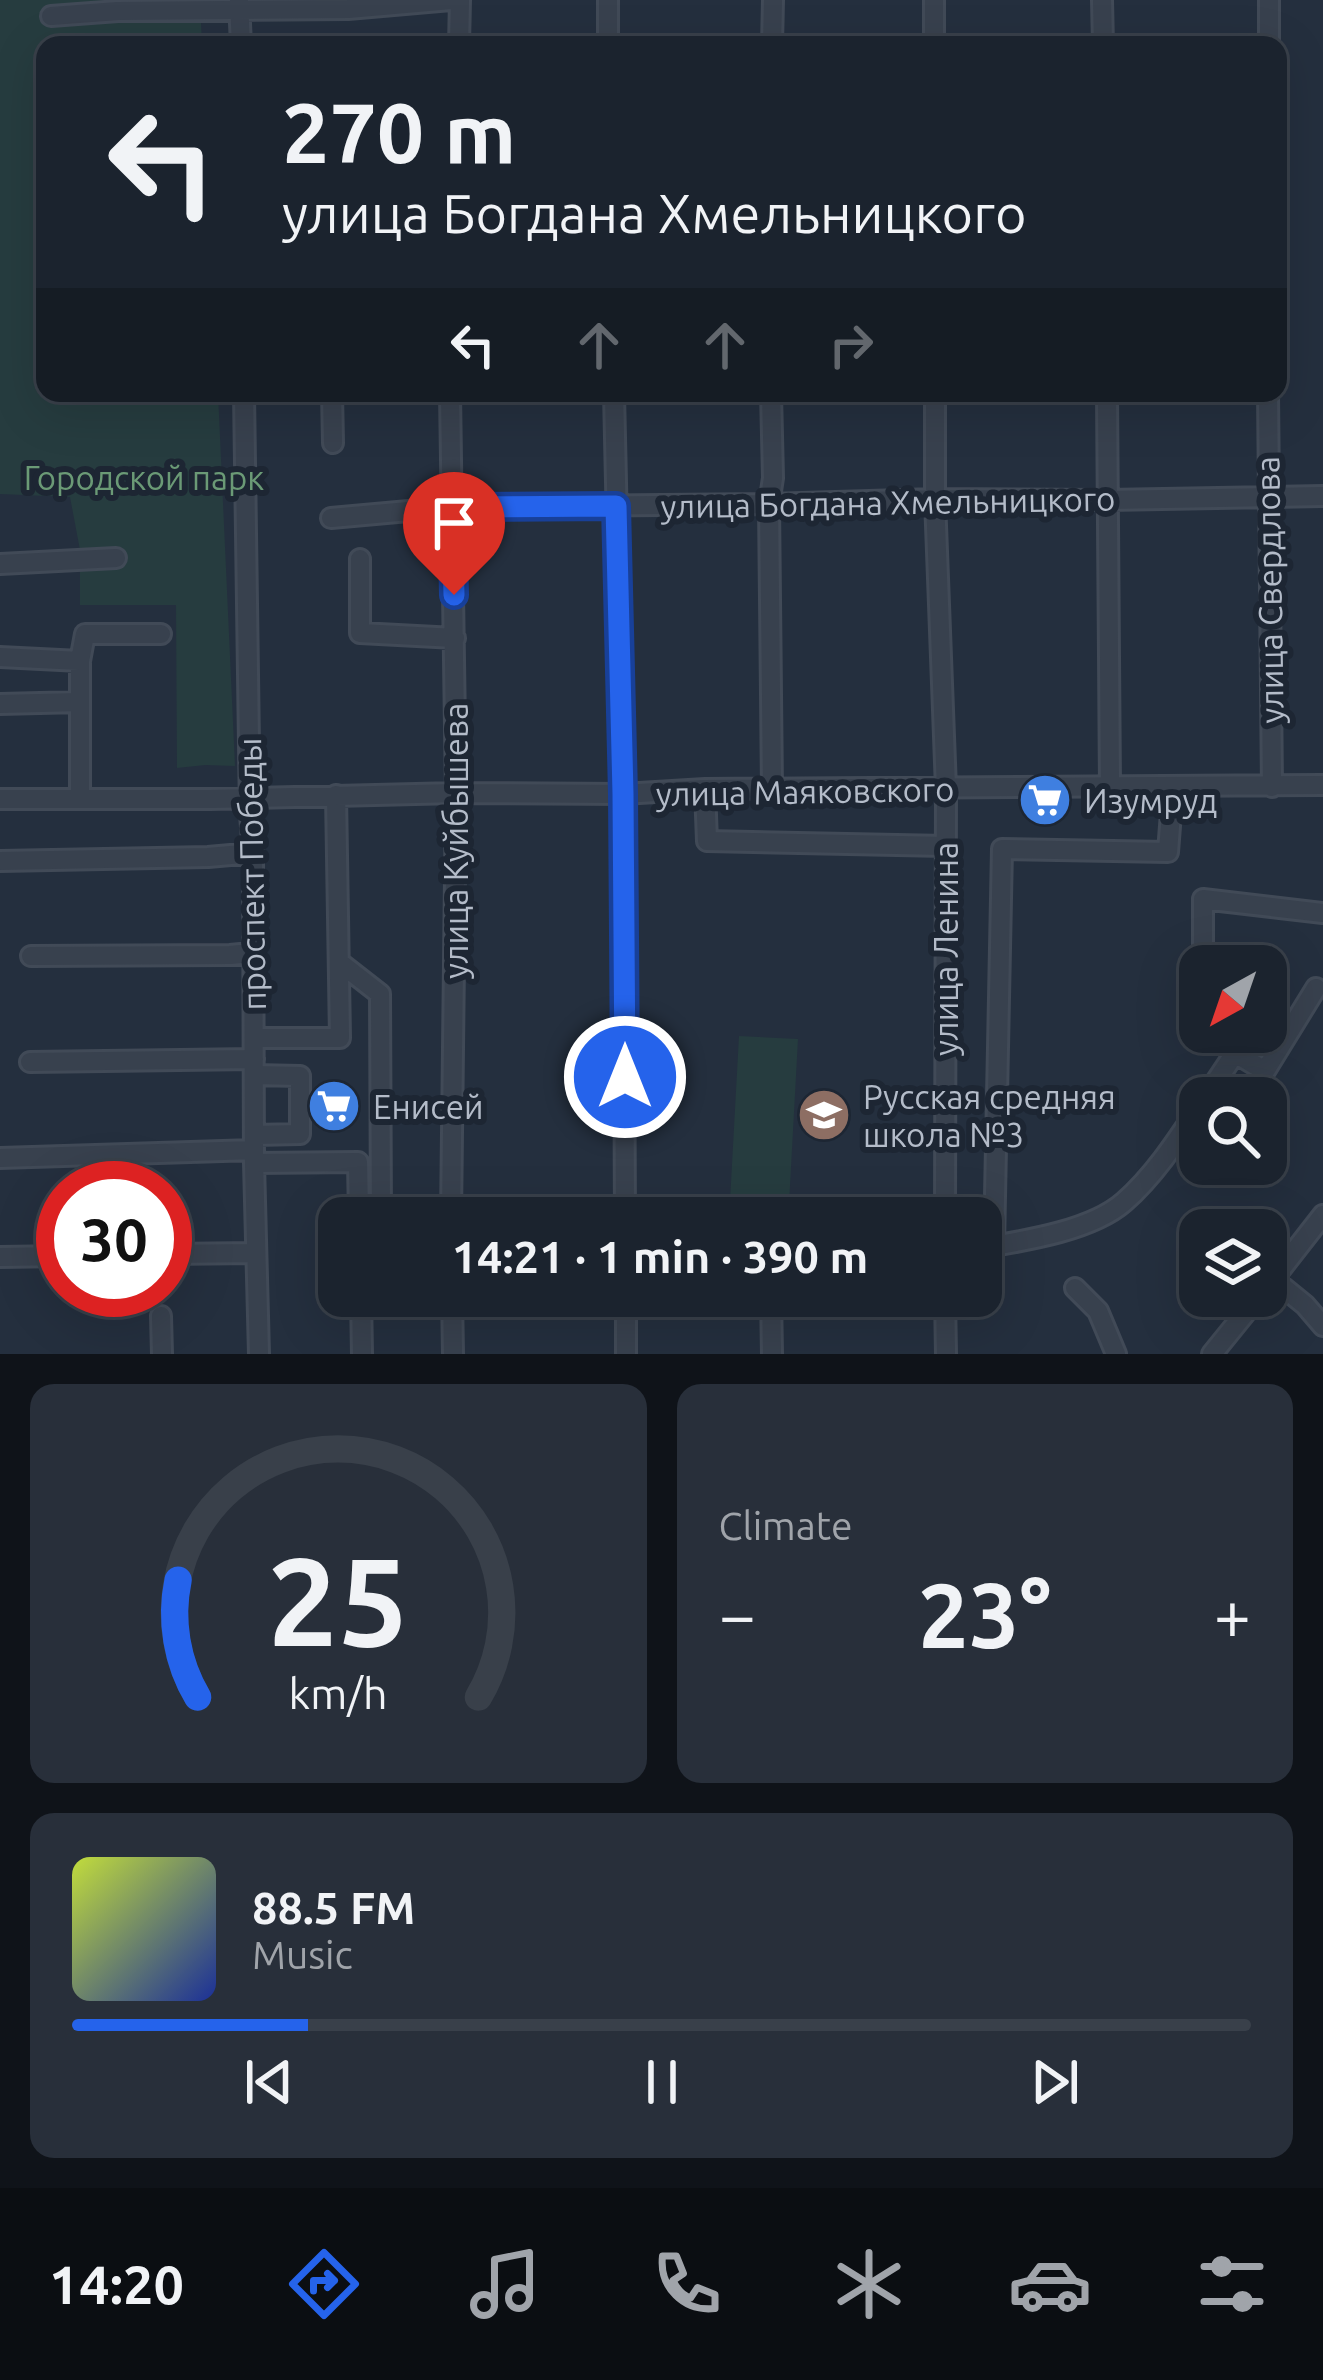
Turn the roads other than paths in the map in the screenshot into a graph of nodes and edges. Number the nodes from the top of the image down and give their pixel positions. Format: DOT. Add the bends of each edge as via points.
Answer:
graph roads {
  1 [pos="456,0"];
  2 [pos="608,0"];
  3 [pos="773,0"];
  4 [pos="934,0"];
  5 [pos="1102,0"];
  6 [pos="1269,0"];
  7 [pos="239,6"];
  8 [pos="51,16"];
  9 [pos="241,36"];
  10 [pos="458,36"];
  11 [pos="608,36"];
  12 [pos="772,36"];
  13 [pos="934,36"];
  14 [pos="1103,36"];
  15 [pos="1269,36"];
  16 [pos="244,402"];
  17 [pos="332,402"];
  18 [pos="450,402"];
  19 [pos="614,402"];
  20 [pos="771,402"];
  21 [pos="935,402"];
  22 [pos="1107,402"];
  23 [pos="1268,402"];
  24 [pos="333,442"];
  25 [pos="1323,496"];
  26 [pos="1268,498"];
  27 [pos="935,499"];
  28 [pos="1108,500"];
  29 [pos="769,504"];
  30 [pos="616,506"];
  31 [pos="452,507"];
  32 [pos="332,518"];
  33 [pos="116,558"];
  34 [pos="360,559"];
  35 [pos="0,564"];
  36 [pos="161,634"];
  37 [pos="455,638"];
  38 [pos="0,657"];
  39 [pos="80,661"];
  40 [pos="80,702"];
  41 [pos="0,704"];
  42 [pos="1323,785"];
  43 [pos="1110,787"];
  44 [pos="1173,787"];
  45 [pos="1271,787"];
  46 [pos="705,789"];
  47 [pos="946,789"];
  48 [pos="772,790"];
  49 [pos="456,793"];
  50 [pos="335,794"];
  51 [pos="623,794"];
  52 [pos="250,797"];
  53 [pos="0,799"];
  54 [pos="80,799"];
  55 [pos="946,846"];
  56 [pos="253,853"];
  57 [pos="0,861"];
  58 [pos="1323,913"];
  59 [pos="1203,945"];
  60 [pos="251,953"];
  61 [pos="31,956"];
  62 [pos="339,962"];
  63 [pos="1316,988"];
  64 [pos="1287,1035"];
  65 [pos="254,1038"];
  66 [pos="1248,1053"];
  67 [pos="1276,1053"];
  68 [pos="30,1062"];
  69 [pos="254,1067"];
  70 [pos="1179,1137"];
  71 [pos="254,1149"];
  72 [pos="0,1157"];
  73 [pos="359,1197"];
  74 [pos="381,1197"];
  75 [pos="451,1197"];
  76 [pos="626,1197"];
  77 [pos="945,1197"];
  78 [pos="989,1197"];
  79 [pos="1323,1215"];
  80 [pos="1002,1243"];
  81 [pos="256,1253"];
  82 [pos="192,1254"];
  83 [pos="36,1256"];
  84 [pos="0,1257"];
  85 [pos="1287,1260"];
  86 [pos="1075,1288"];
  87 [pos="1287,1294"];
  88 [pos="161,1317"];
  89 [pos="361,1317"];
  90 [pos="452,1317"];
  91 [pos="626,1317"];
  92 [pos="771,1317"];
  93 [pos="945,1317"];
  94 [pos="1242,1317"];
  95 [pos="1323,1326"];
  96 [pos="162,1354"];
  97 [pos="259,1354"];
  98 [pos="362,1354"];
  99 [pos="453,1354"];
  100 [pos="626,1354"];
  101 [pos="772,1354"];
  102 [pos="946,1354"];
  103 [pos="1116,1354"];
  104 [pos="1212,1354"];
  1 -- 7 [label="street" via="348,9"];
  1 -- 10 [label="street"];
  2 -- 11 [label="street"];
  3 -- 12 [label="street"];
  4 -- 13 [label="street"];
  5 -- 14 [label="street"];
  6 -- 15 [label="street"];
  7 -- 8 [label="street"];
  7 -- 9 [label="street"];
  16 -- 52 [label="street, проспект Победы"];
  17 -- 24 [label="street"];
  18 -- 31 [label="street, улица Куйбышева"];
  19 -- 30 [label="street"];
  20 -- 29 [label="street"];
  21 -- 27 [label="street, улица Ленина"];
  22 -- 28 [label="street"];
  23 -- 26 [label="street, улица Свердлова"];
  25 -- 26 [label="street, улица Богдана Хмельницкого"];
  26 -- 28 [label="street, улица Богдана Хмельницкого"];
  26 -- 45 [label="street, улица Свердлова"];
  27 -- 28 [label="street, улица Богдана Хмельницкого"];
  27 -- 29 [label="street, улица Богдана Хмельницкого"];
  27 -- 47 [label="street, улица Ленина"];
  28 -- 43 [label="street"];
  29 -- 30 [label="street, улица Богдана Хмельницкого"];
  29 -- 48 [label="street"];
  30 -- 31 [label="street, улица Богдана Хмельницкого"];
  30 -- 51 [label="street"];
  31 -- 32 [label="street, улица Богдана Хмельницкого"];
  31 -- 37 [label="street, улица Куйбышева"];
  33 -- 35 [label="street"];
  34 -- 37 [label="street" via="360,633"];
  36 -- 39 [label="street" via="86,634"];
  37 -- 49 [label="street, улица Куйбышева"];
  38 -- 39 [label="street"];
  39 -- 40 [label="street"];
  40 -- 41 [label="street"];
  40 -- 54 [label="street"];
  42 -- 45 [label="street, улица Маяковского"];
  43 -- 44 [label="street, улица Маяковского"];
  43 -- 47 [label="street, улица Маяковского"];
  44 -- 45 [label="street, улица Маяковского"];
  44 -- 78 [label="street" via="1168,852 1002,849"];
  46 -- 48 [label="street, улица Маяковского"];
  46 -- 51 [label="street, улица Маяковского"];
  46 -- 55 [label="street" via="707,841"];
  47 -- 48 [label="street, улица Маяковского"];
  47 -- 55 [label="street, улица Ленина"];
  49 -- 50 [label="street, улица Маяковского"];
  49 -- 51 [label="street, улица Маяковского"];
  49 -- 75 [label="street, улица Куйбышева"];
  50 -- 52 [label="street, улица Маяковского"];
  50 -- 62 [label="street"];
  51 -- 76 [label="street"];
  52 -- 54 [label="street, улица Маяковского"];
  52 -- 56 [label="street, проспект Победы"];
  53 -- 54 [label="street, улица Маяковского"];
  55 -- 77 [label="street, улица Ленина"];
  56 -- 57 [label="street"];
  56 -- 60 [label="street, проспект Победы"];
  58 -- 59 [label="street" via="1203,899"];
  60 -- 61 [label="street"];
  60 -- 65 [label="street, проспект Победы"];
  62 -- 65 [label="street" via="340,1038"];
  62 -- 74 [label="street" via="380,994"];
  63 -- 64 [label="street"];
  65 -- 69 [label="street, проспект Победы"];
  66 -- 67 [label="street" via="1265,1071"];
  68 -- 69 [label="street"];
  69 -- 71 [label="street, проспект Победы"];
  69 -- 71 [label="street" via="300,1076 300,1134"];
  70 -- 80 [label="street" via="1123,1204 1088,1222"];
  71 -- 72 [label="street"];
  71 -- 73 [label="street" via="358,1162"];
  71 -- 81 [label="street, проспект Победы"];
  79 -- 85 [label="street"];
  81 -- 82 [label="street"];
  81 -- 97 [label="street, проспект Победы"];
  83 -- 84 [label="street"];
  86 -- 103 [label="street" via="1098,1311"];
  87 -- 95 [label="street"];
  88 -- 96 [label="street"];
  89 -- 98 [label="street"];
  90 -- 99 [label="street"];
  91 -- 100 [label="street"];
  92 -- 101 [label="street"];
  93 -- 102 [label="street"];
  94 -- 104 [label="street"];
}
